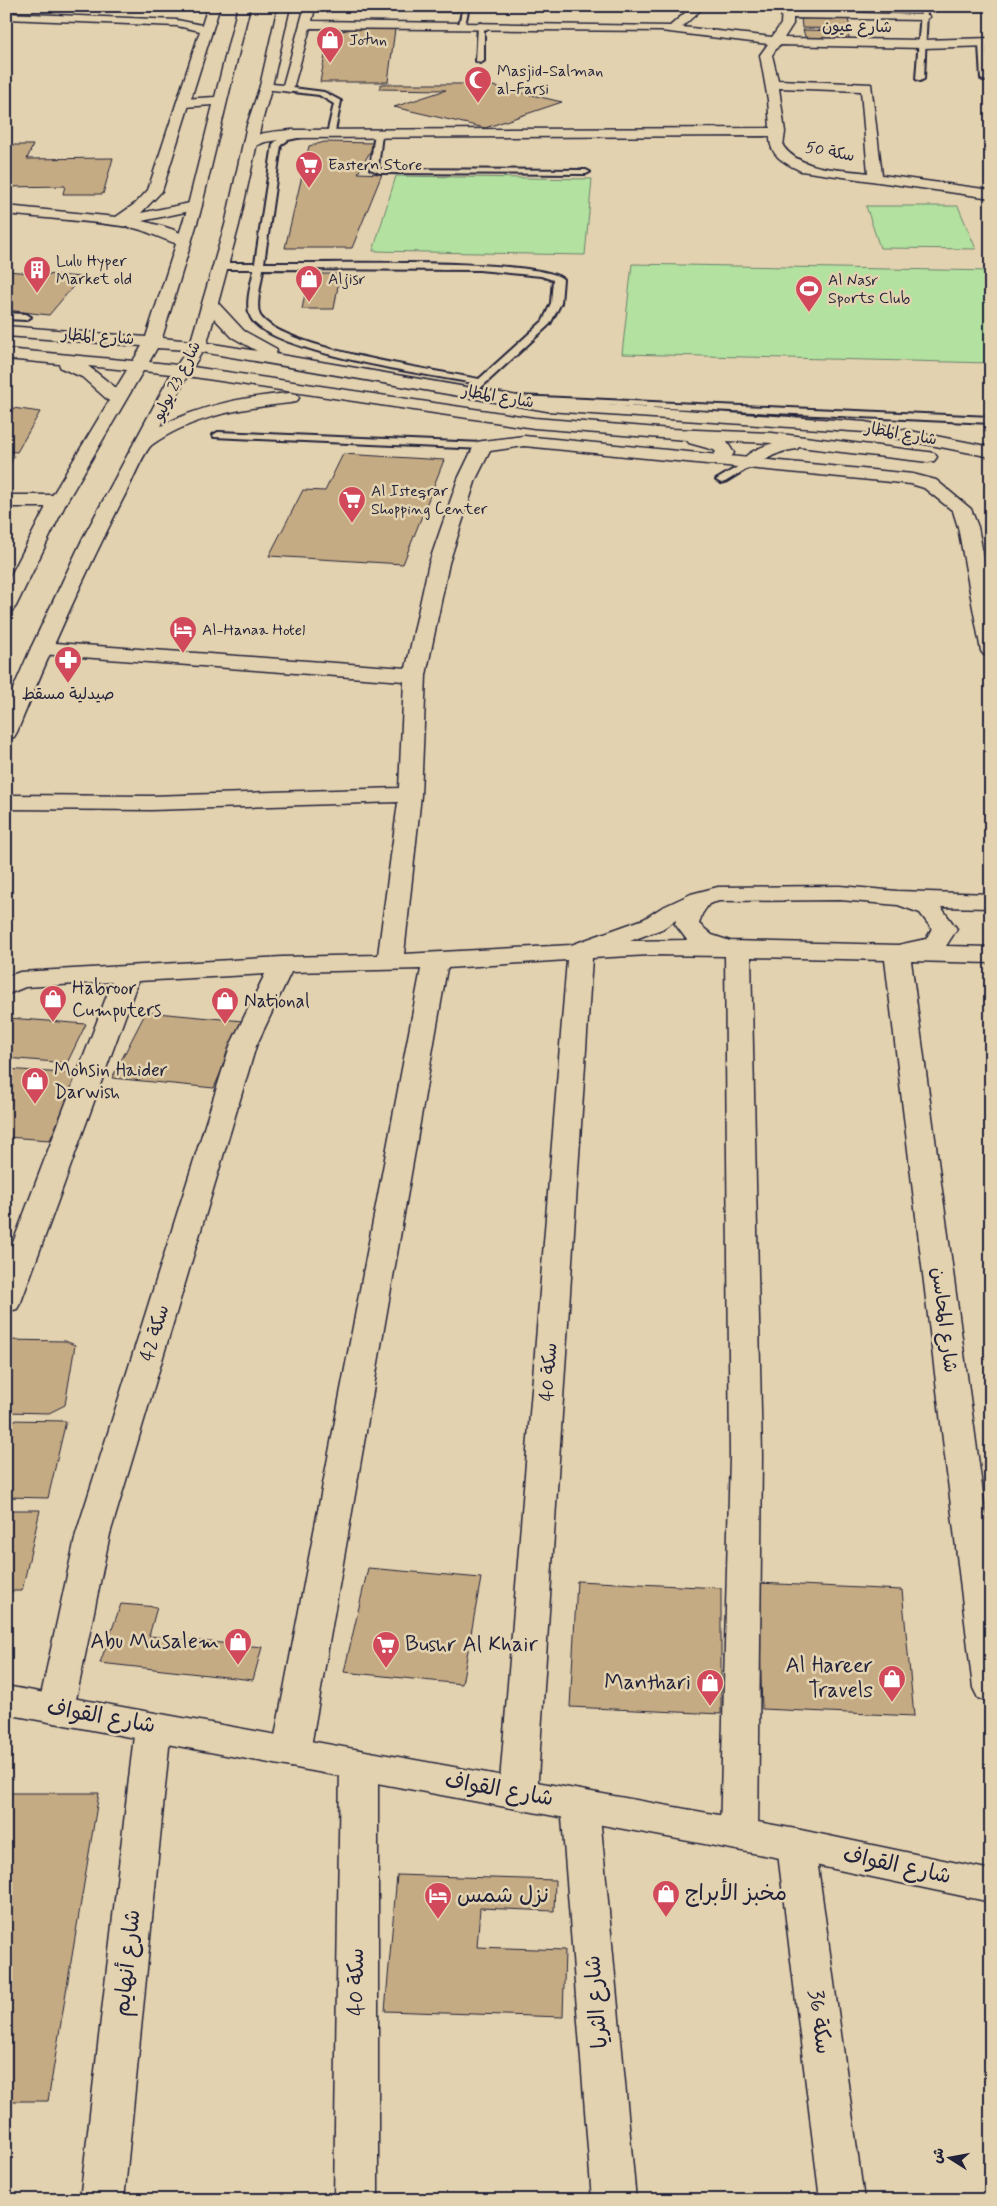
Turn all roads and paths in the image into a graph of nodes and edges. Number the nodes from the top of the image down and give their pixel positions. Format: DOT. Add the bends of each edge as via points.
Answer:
graph roads {
  1 [pos="244,6"];
  2 [pos="284,6"];
  3 [pos="310,6"];
  4 [pos="466,6"];
  5 [pos="700,6"];
  6 [pos="788,10"];
  7 [pos="923,12"];
  8 [pos="6,16"];
  9 [pos="211,17"];
  10 [pos="304,24"];
  11 [pos="462,25"];
  12 [pos="481,25"];
  13 [pos="673,29"];
  14 [pos="773,42"];
  15 [pos="987,43"];
  16 [pos="923,44"];
  17 [pos="480,61"];
  18 [pos="920,79"];
  19 [pos="985,79"];
  20 [pos="773,84"];
  21 [pos="266,86"];
  22 [pos="288,89"];
  23 [pos="221,99"];
  24 [pos="183,103"];
  25 [pos="254,124"];
  26 [pos="778,132"];
  27 [pos="298,134"];
  28 [pos="331,134"];
  29 [pos="378,134"];
  30 [pos="250,144"];
  31 [pos="586,172"];
  32 [pos="876,179"];
  33 [pos="991,194"];
  34 [pos="195,206"];
  35 [pos="6,210"];
  36 [pos="120,221"];
  37 [pos="184,242"];
  38 [pos="220,266"];
  39 [pos="258,267"];
  40 [pos="166,303"];
  41 [pos="210,304"];
  42 [pos="6,316"];
  43 [pos="26,317"];
  44 [pos="6,331"];
  45 [pos="79,335"];
  46 [pos="153,341"];
  47 [pos="198,346"];
  48 [pos="6,354"];
  49 [pos="44,357"];
  50 [pos="288,360"];
  51 [pos="138,365"];
  52 [pos="182,370"];
  53 [pos="475,387"];
  54 [pos="347,396"];
  55 [pos="506,398"];
  56 [pos="118,400"];
  57 [pos="991,420"];
  58 [pos="671,434"];
  59 [pos="218,435"];
  60 [pos="146,440"];
  61 [pos="821,443"];
  62 [pos="483,446"];
  63 [pos="718,460"];
  64 [pos="987,460"];
  65 [pos="749,463"];
  66 [pos="721,480"];
  67 [pos="6,501"];
  68 [pos="58,501"];
  69 [pos="6,606"];
  70 [pos="41,648"];
  71 [pos="991,650"];
  72 [pos="415,675"];
  73 [pos="6,732"];
  74 [pos="410,795"];
  75 [pos="6,802"];
  76 [pos="897,898"];
  77 [pos="700,899"];
  78 [pos="991,901"];
  79 [pos="580,950"];
  80 [pos="738,951"];
  81 [pos="897,953"];
  82 [pos="991,955"];
  83 [pos="435,961"];
  84 [pos="390,962"];
  85 [pos="282,965"];
  86 [pos="128,974"];
  87 [pos="11,981"];
  88 [pos="6,1302"];
  89 [pos="991,1688"];
  90 [pos="6,1700"];
  91 [pos="56,1709"];
  92 [pos="153,1727"];
  93 [pos="290,1752"];
  94 [pos="359,1765"];
  95 [pos="518,1794"];
  96 [pos="580,1805"];
  97 [pos="739,1834"];
  98 [pos="796,1845"];
  99 [pos="991,1886"];
  100 [pos="102,2200"];
  101 [pos="356,2200"];
  102 [pos="614,2200"];
  103 [pos="842,2200"];
  1 -- 23 [label="street"];
  2 -- 21 [label="street, شارع 23 يوليو"];
  3 -- 10 [label="street"];
  4 -- 11 [label="lane"];
  5 -- 13 [label="street"];
  6 -- 7 [label="street"];
  6 -- 14 [label="street" via="787,24"];
  7 -- 16 [label="lane"];
  8 -- 9 [label="street" via="176,23"];
  9 -- 24 [label="street"];
  10 -- 11 [label="street, شارع عيون"];
  10 -- 22 [label="street"];
  11 -- 12 [label="street, شارع عيون"];
  12 -- 13 [label="street, شارع عيون"];
  12 -- 17 [label="lane"];
  13 -- 14 [label="street, شارع عيون"];
  14 -- 16 [label="street, شارع عيون"];
  14 -- 20 [label="street, سكة 50" via="766,55"];
  15 -- 16 [label="street, شارع عيون"];
  15 -- 19 [label="lane"];
  16 -- 18 [label="lane"];
  20 -- 26 [label="street, سكة 50"];
  20 -- 32 [label="street" via="867,87"];
  21 -- 22 [label="street"];
  21 -- 25 [label="street, شارع 23 يوليو"];
  22 -- 28 [label="lane" via="322,94 338,103"];
  23 -- 24 [label="street"];
  23 -- 34 [label="street"];
  24 -- 36 [label="street" via="155,191"];
  25 -- 27 [label="street" via="273,131"];
  25 -- 30 [label="street, شارع 23 يوليو"];
  26 -- 29 [label="street"];
  26 -- 32 [label="street, سكة 50" via="776,146 784,157 796,164"];
  27 -- 28 [label="street"];
  27 -- 30 [label="street" via="262,138"];
  27 -- 39 [label="lane" via="276,144"];
  28 -- 29 [label="street"];
  29 -- 31 [label="lane" via="374,169 380,171"];
  30 -- 38 [label="street, شارع 23 يوليو"];
  32 -- 33 [label="street, سكة 50"];
  34 -- 36 [label="street"];
  34 -- 37 [label="street"];
  35 -- 36 [label="street"];
  36 -- 37 [label="street" via="164,232"];
  37 -- 40 [label="street"];
  38 -- 39 [label="lane"];
  38 -- 41 [label="street, شارع 23 يوليو"];
  39 -- 53 [label="lane" via="253,307 255,317 270,331 340,354"];
  39 -- 53 [label="lane" via="478,267 542,273 558,279 556,303 547,322"];
  40 -- 45 [label="street" via="136,324 106,333"];
  40 -- 46 [label="street"];
  41 -- 47 [label="street, شارع 23 يوليو"];
  41 -- 50 [label="street" via="238,334"];
  42 -- 43 [label="lane"];
  44 -- 45 [label="street, شارع المطار"];
  45 -- 46 [label="street, شارع المطار"];
  46 -- 47 [label="street, شارع المطار"];
  46 -- 51 [label="street"];
  47 -- 50 [label="street, شارع المطار"];
  47 -- 52 [label="street, شارع 23 يوليو"];
  48 -- 49 [label="street, شارع المطار"];
  49 -- 51 [label="street, شارع المطار"];
  49 -- 56 [label="street" via="79,367 103,384"];
  50 -- 53 [label="street, شارع المطار"];
  51 -- 52 [label="street, شارع المطار"];
  51 -- 56 [label="street"];
  52 -- 54 [label="street, شارع المطار"];
  52 -- 60 [label="street, شارع 23 يوليو"];
  53 -- 55 [label="street, شارع المطار"];
  54 -- 58 [label="street, شارع المطار" via="534,423"];
  54 -- 60 [label="street" via="249,402 190,418"];
  55 -- 57 [label="lane"];
  55 -- 64 [label="street, شارع المطار" via="547,406 865,427"];
  56 -- 68 [label="street"];
  58 -- 61 [label="street, شارع المطار"];
  58 -- 63 [label="street" via="721,446 725,453"];
  59 -- 62 [label="lane"];
  60 -- 70 [label="street, شارع 23 يوليو" via="93,538"];
  61 -- 64 [label="street, شارع المطار" via="959,461"];
  61 -- 65 [label="street" via="784,446 757,456"];
  62 -- 63 [label="street" via="524,441"];
  62 -- 72 [label="street" via="467,479 439,563"];
  63 -- 65 [label="street"];
  65 -- 66 [label="lane"];
  65 -- 71 [label="street" via="913,479 930,484 962,509"];
  67 -- 68 [label="street"];
  68 -- 69 [label="street"];
  70 -- 72 [label="street"];
  70 -- 73 [label="street, شارع 23 يوليو"];
  72 -- 74 [label="street"];
  74 -- 75 [label="street" via="151,803"];
  74 -- 84 [label="street"];
  76 -- 77 [label="street" via="840,893 718,894"];
  76 -- 78 [label="street"];
  76 -- 81 [label="street" via="929,908 945,929 935,944"];
  77 -- 79 [label="street" via="653,924"];
  77 -- 80 [label="street" via="687,924 694,935 706,943"];
  79 -- 80 [label="street" via="650,947"];
  79 -- 83 [label="street"];
  79 -- 95 [label="street, سكة 40"];
  80 -- 81 [label="street"];
  80 -- 97 [label="street" via="746,1456"];
  81 -- 82 [label="street"];
  81 -- 89 [label="street, شارع المحاسن"];
  83 -- 84 [label="street"];
  83 -- 93 [label="street"];
  84 -- 85 [label="street"];
  85 -- 86 [label="street"];
  85 -- 91 [label="street, سكة 42" via="243,1046 93,1534"];
  86 -- 87 [label="street"];
  86 -- 88 [label="street"];
  90 -- 91 [label="street, شارع القواف"];
  91 -- 92 [label="street, شارع القواف"];
  92 -- 93 [label="street, شارع القواف"];
  92 -- 100 [label="street, شارع أنهايم"];
  93 -- 94 [label="street, شارع القواف"];
  94 -- 95 [label="street, شارع القواف"];
  94 -- 101 [label="street, سكة 40"];
  95 -- 96 [label="street, شارع القواف"];
  96 -- 97 [label="street, شارع القواف"];
  96 -- 102 [label="street, شارع الثريا"];
  97 -- 98 [label="street, شارع القواف"];
  98 -- 99 [label="street, شارع القواف"];
  98 -- 103 [label="street, سكة 36"];
}
